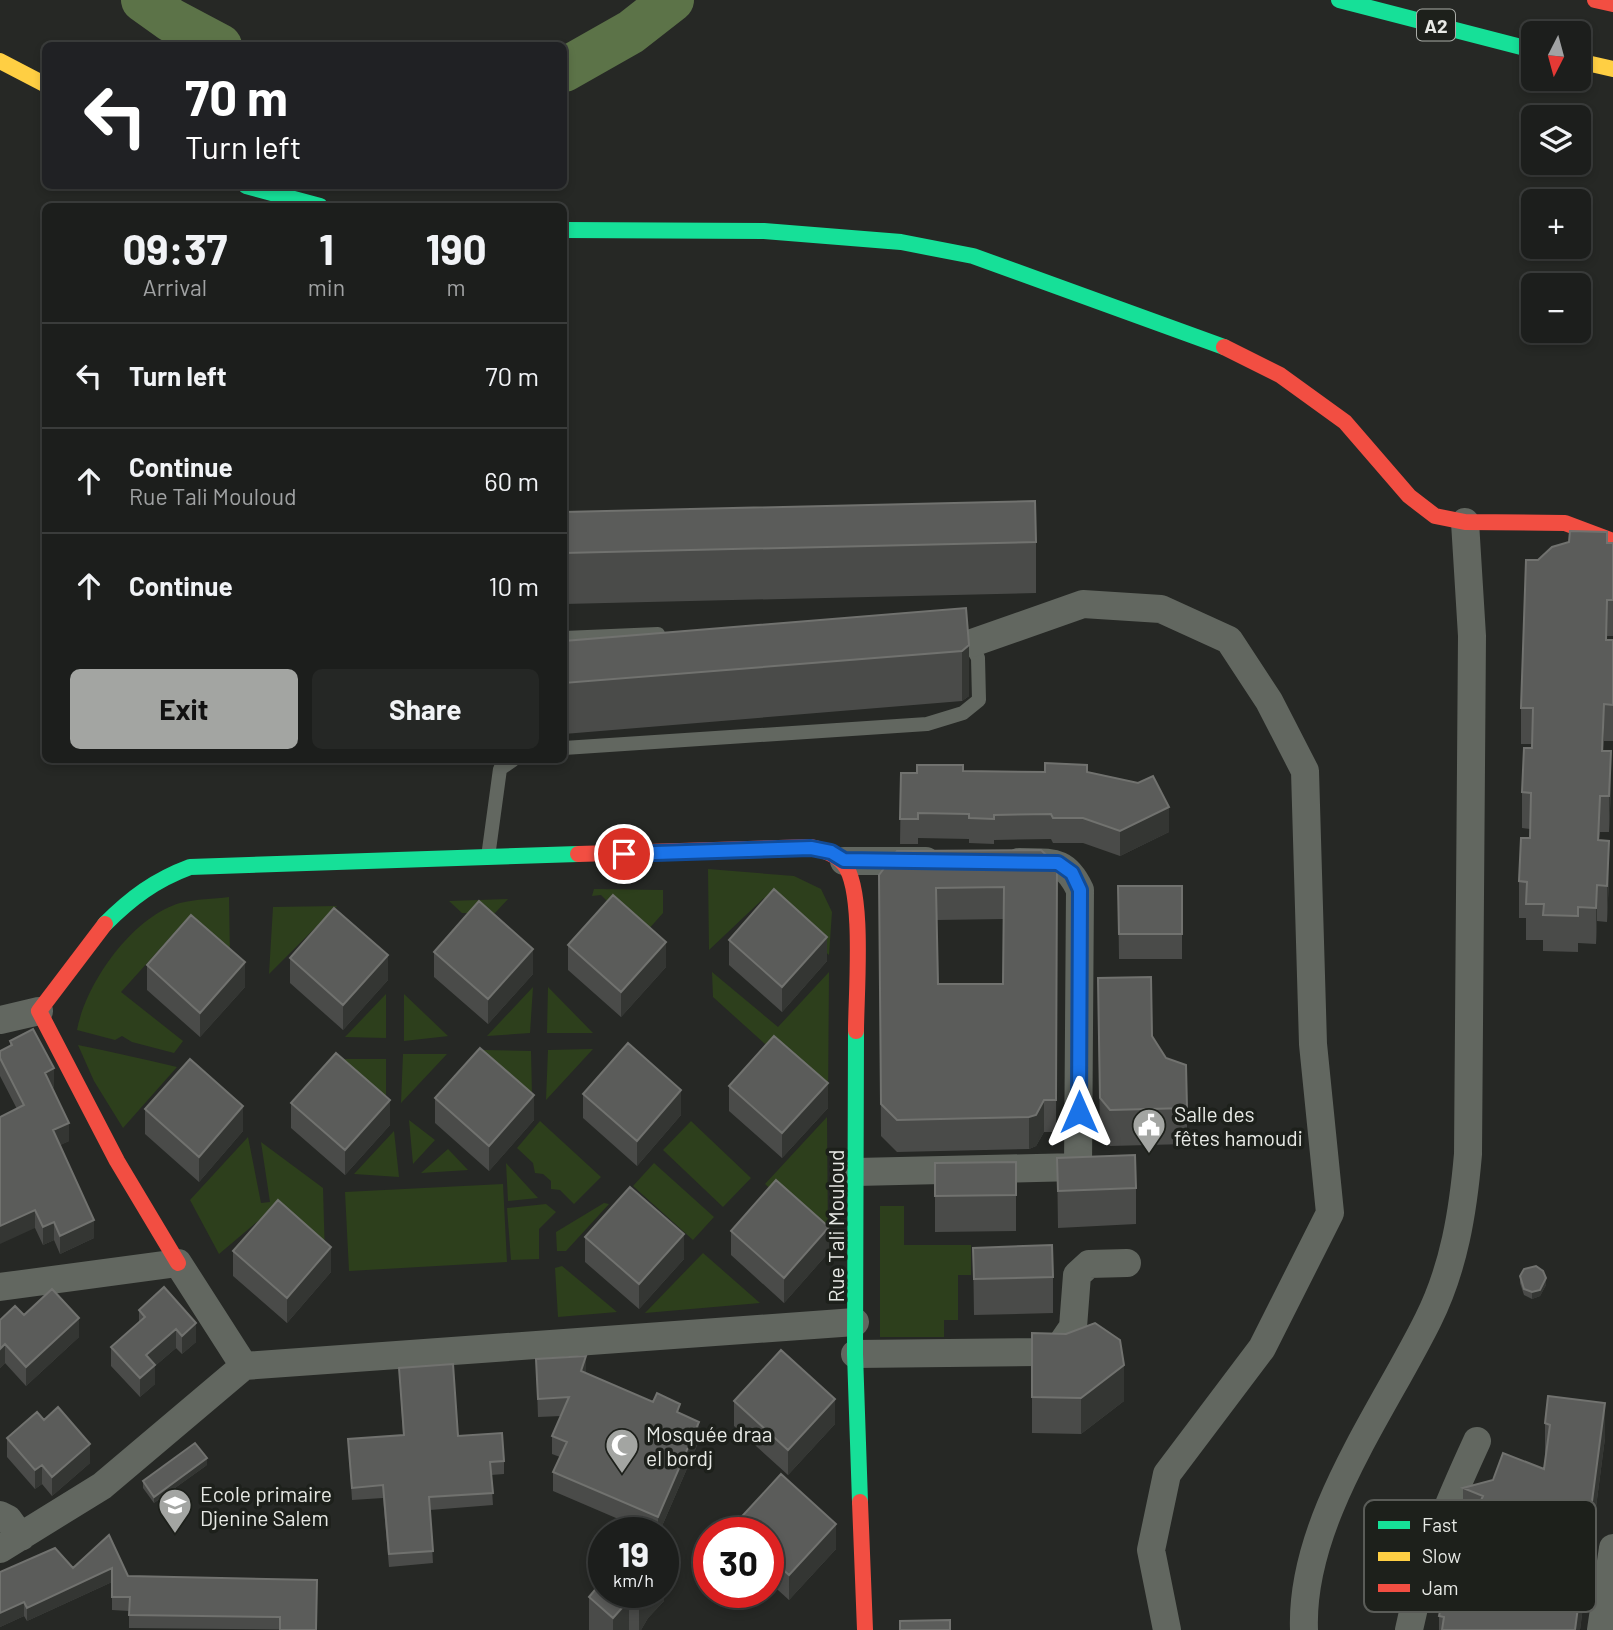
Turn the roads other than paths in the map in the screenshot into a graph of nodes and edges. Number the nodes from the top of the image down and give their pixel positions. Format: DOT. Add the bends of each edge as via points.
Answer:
graph roads {
  1 [pos="1339,0"];
  2 [pos="1595,0"];
  3 [pos="1613,4"];
  4 [pos="1521,47"];
  5 [pos="0,61"];
  6 [pos="1591,64"];
  7 [pos="1613,69"];
  8 [pos="42,83"];
  9 [pos="258,189"];
  10 [pos="309,203"];
  11 [pos="567,230"];
  12 [pos="1465,522"];
  13 [pos="1613,541"];
  14 [pos="672,633"];
  15 [pos="963,637"];
  16 [pos="567,638"];
  17 [pos="567,748"];
  18 [pos="509,763"];
  19 [pos="488,858"];
  20 [pos="844,860"];
  21 [pos="951,862"];
  22 [pos="991,862"];
  23 [pos="39,1010"];
  24 [pos="0,1020"];
  25 [pos="856,1172"];
  26 [pos="178,1263"];
  27 [pos="1127,1263"];
  28 [pos="0,1287"];
  29 [pos="855,1322"];
  30 [pos="855,1354"];
  31 [pos="244,1366"];
  32 [pos="1477,1441"];
  33 [pos="1451,1500"];
  34 [pos="0,1515"];
  35 [pos="10,1543"];
  36 [pos="1613,1548"];
  37 [pos="1412,1612"];
  38 [pos="864,1630"];
  39 [pos="1167,1630"];
  40 [pos="1304,1630"];
  41 [pos="1409,1630"];
  42 [pos="1601,1630"];
  1 -- 4 [label="main road, A2"];
  2 -- 3 [label="main road"];
  5 -- 8 [label="main road"];
  6 -- 7 [label="main road"];
  9 -- 10 [label="main road"];
  11 -- 12 [label="main road" via="764,232 901,242 973,256 1205,338 1280,375 1345,422 1417,503 1435,516"];
  12 -- 13 [label="main road" via="1565,523"];
  12 -- 40 [label="street" via="1472,650 1468,1154 1463,1207 1456,1244 1429,1318 1359,1447 1318,1543"];
  14 -- 16 [label="lane"];
  15 -- 17 [label="lane" via="978,657 979,700 963,713 927,724"];
  15 -- 39 [label="street" via="1083,604 1161,609 1229,640 1269,701 1306,771 1313,1044 1330,1213 1262,1348 1167,1474 1151,1550"];
  18 -- 19 [label="lane" via="500,769"];
  19 -- 20 [label="main road" via="811,848"];
  19 -- 23 [label="main road" via="190,867 173,872 136,896 95,936"];
  20 -- 21 [label="street"];
  20 -- 25 [label="main road, Rue Tali Mouloud" via="856,894"];
  22 -- 25 [label="street" via="1058,863 1072,873 1080,890 1078,1167"];
  23 -- 24 [label="street"];
  23 -- 26 [label="main road" via="117,1161"];
  25 -- 29 [label="main road, Rue Tali Mouloud"];
  26 -- 28 [label="street"];
  26 -- 31 [label="street"];
  27 -- 30 [label="street" via="1089,1264 1077,1275 1073,1327 1060,1346 1037,1352"];
  29 -- 30 [label="main road, Rue Tali Mouloud"];
  29 -- 31 [label="street"];
  30 -- 38 [label="main road, Rue Tali Mouloud"];
  31 -- 35 [label="street" via="102,1486"];
  32 -- 33 [label="street"];
  34 -- 35 [label="street" via="8,1519"];
  36 -- 42 [label="street"];
  37 -- 41 [label="street"];
}
